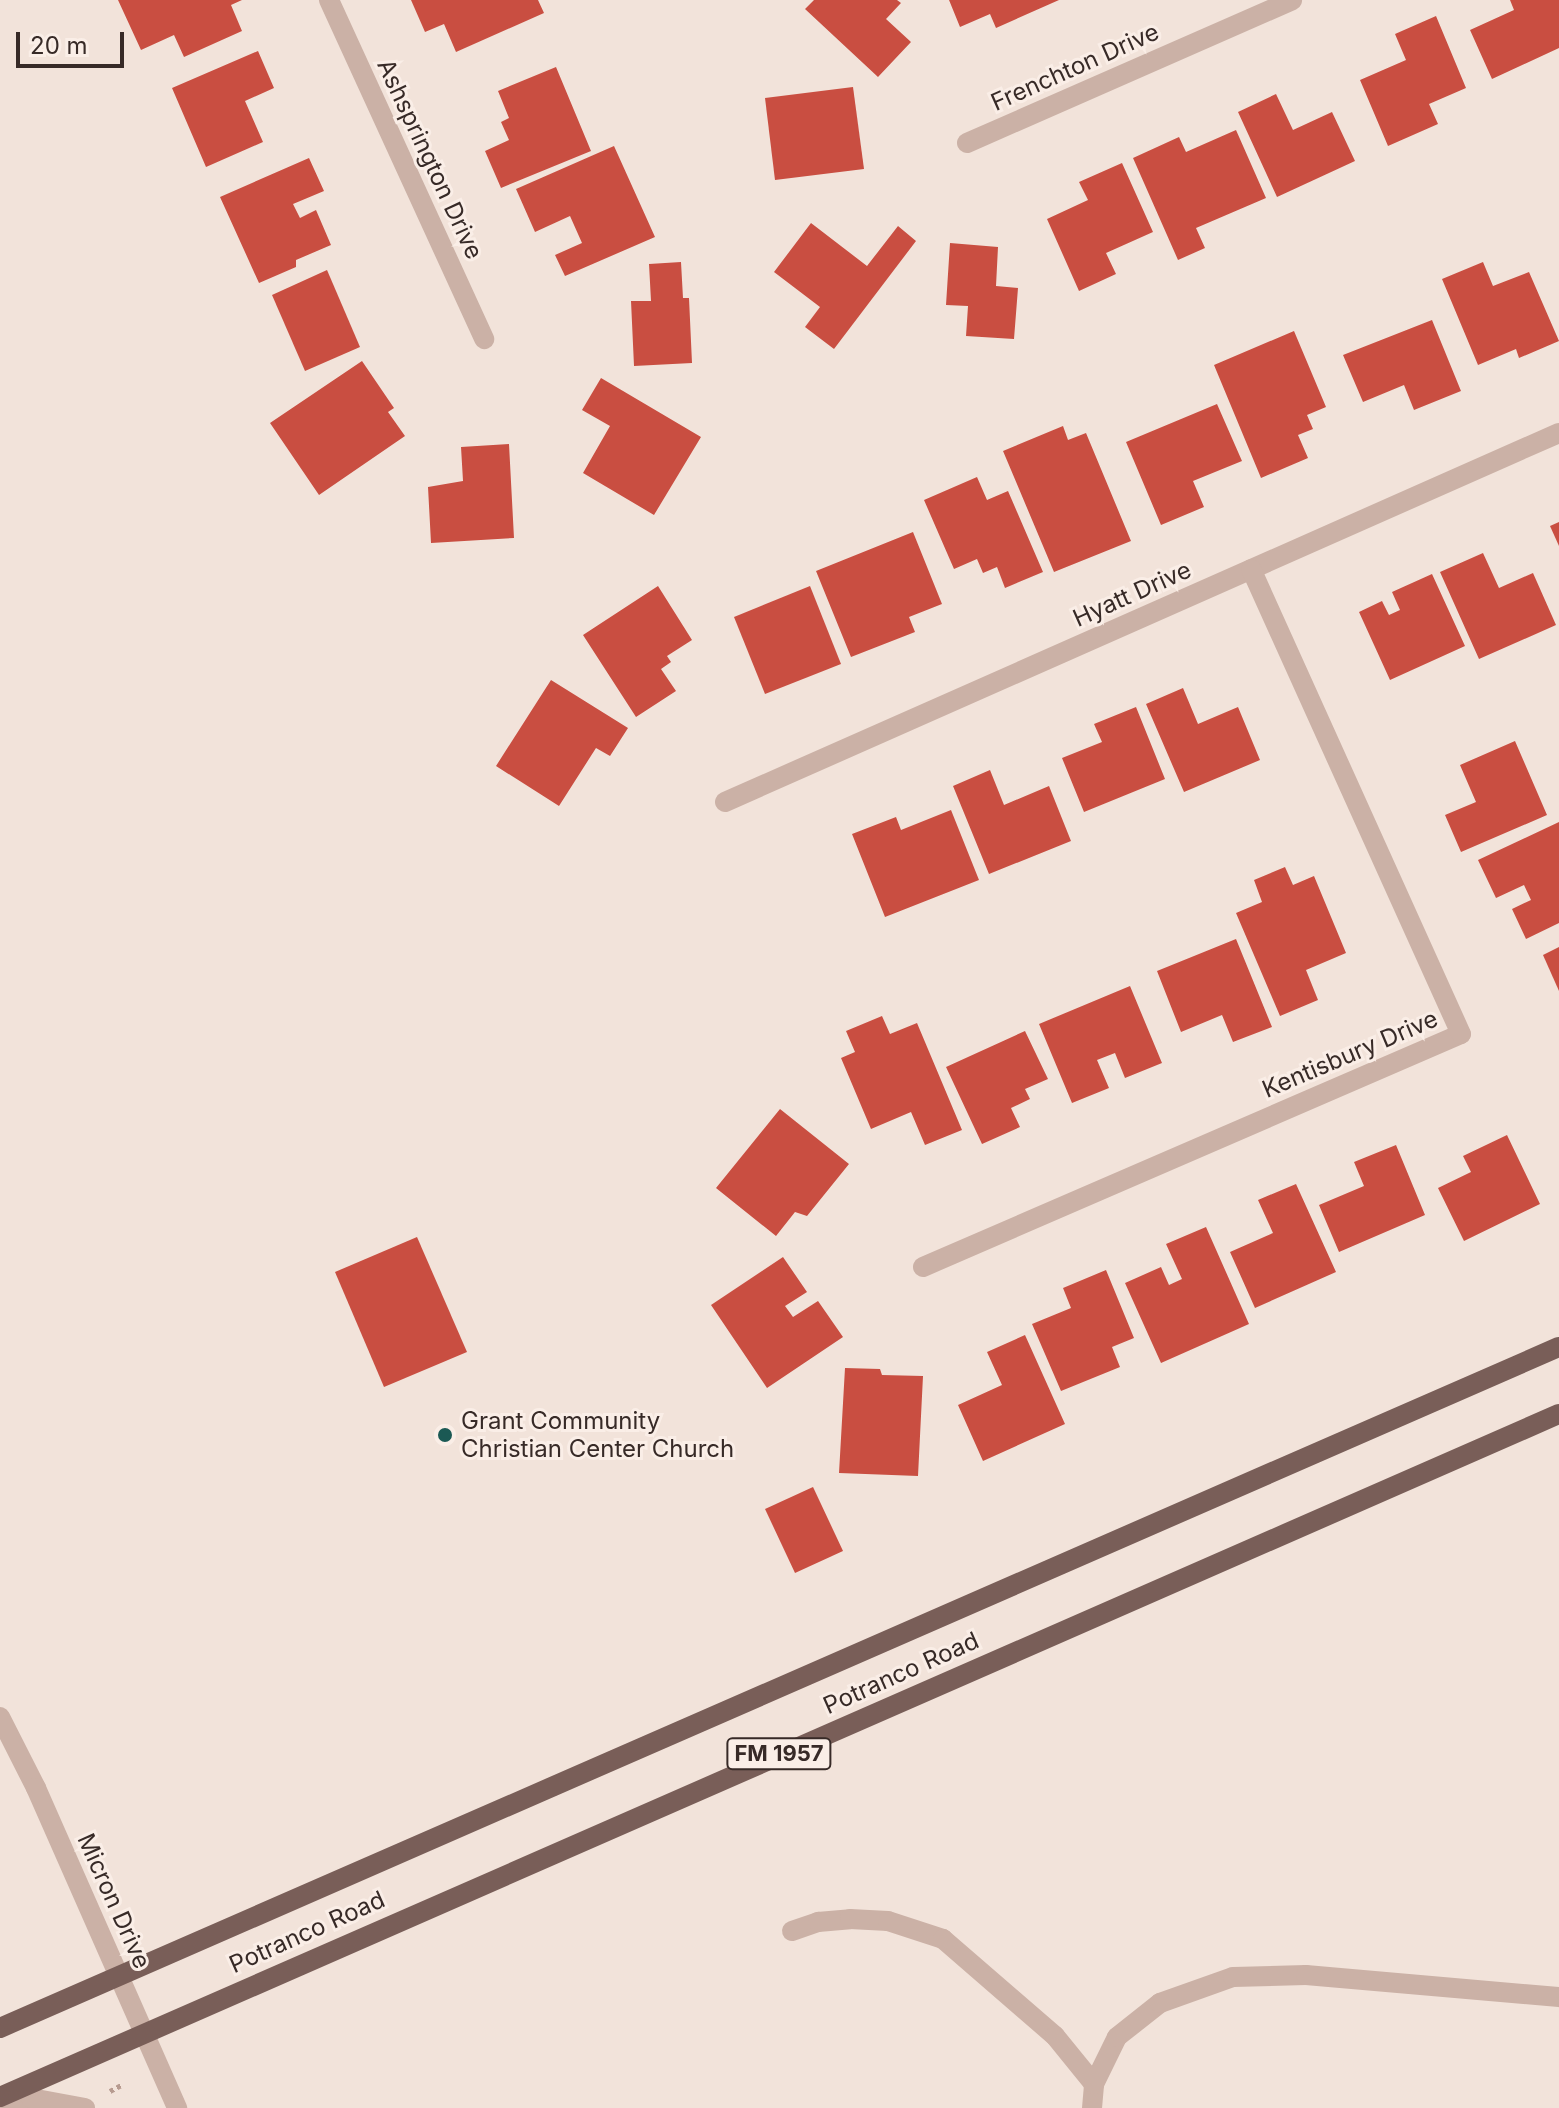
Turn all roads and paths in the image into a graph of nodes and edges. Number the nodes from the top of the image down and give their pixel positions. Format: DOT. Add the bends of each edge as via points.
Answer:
graph roads {
  1 [pos="329,0"];
  2 [pos="1292,0"];
  3 [pos="967,143"];
  4 [pos="484,339"];
  5 [pos="1559,433"];
  6 [pos="1251,569"];
  7 [pos="725,802"];
  8 [pos="923,1267"];
  9 [pos="1559,1347"];
  10 [pos="1559,1414"];
  11 [pos="0,1717"];
  12 [pos="792,1931"];
  13 [pos="118,1975"];
  14 [pos="1559,1997"];
  15 [pos="0,2028"];
  16 [pos="143,2034"];
  17 [pos="123,2084"];
  18 [pos="1094,2084"];
  19 [pos="110,2091"];
  20 [pos="0,2098"];
  21 [pos="85,2108"];
  22 [pos="177,2108"];
  23 [pos="1092,2108"];
  1 -- 4 [label="street, Ashsprington Drive"];
  2 -- 3 [label="street, Frenchton Drive"];
  5 -- 6 [label="street, Hyatt Drive"];
  6 -- 7 [label="street, Hyatt Drive"];
  6 -- 8 [label="street, Kentisbury Drive" via="1461,1034"];
  9 -- 13 [label="main road, Potranco Road / FM 1957"];
  10 -- 16 [label="main road, Potranco Road / FM 1957"];
  11 -- 13 [label="street, Micron Drive"];
  12 -- 18 [label="street" via="818,1922 888,1921 943,1939 1055,2036"];
  13 -- 15 [label="main road, Potranco Road / FM 1957"];
  13 -- 16 [label="street, Micron Drive"];
  14 -- 18 [label="street" via="1306,1975 1233,1977 1160,2003 1117,2037"];
  16 -- 20 [label="main road, Potranco Road / FM 1957"];
  16 -- 22 [label="street, Micron Drive"];
  17 -- 19 [label="path"];
  18 -- 23 [label="street"];
  20 -- 21 [label="street"];
}
